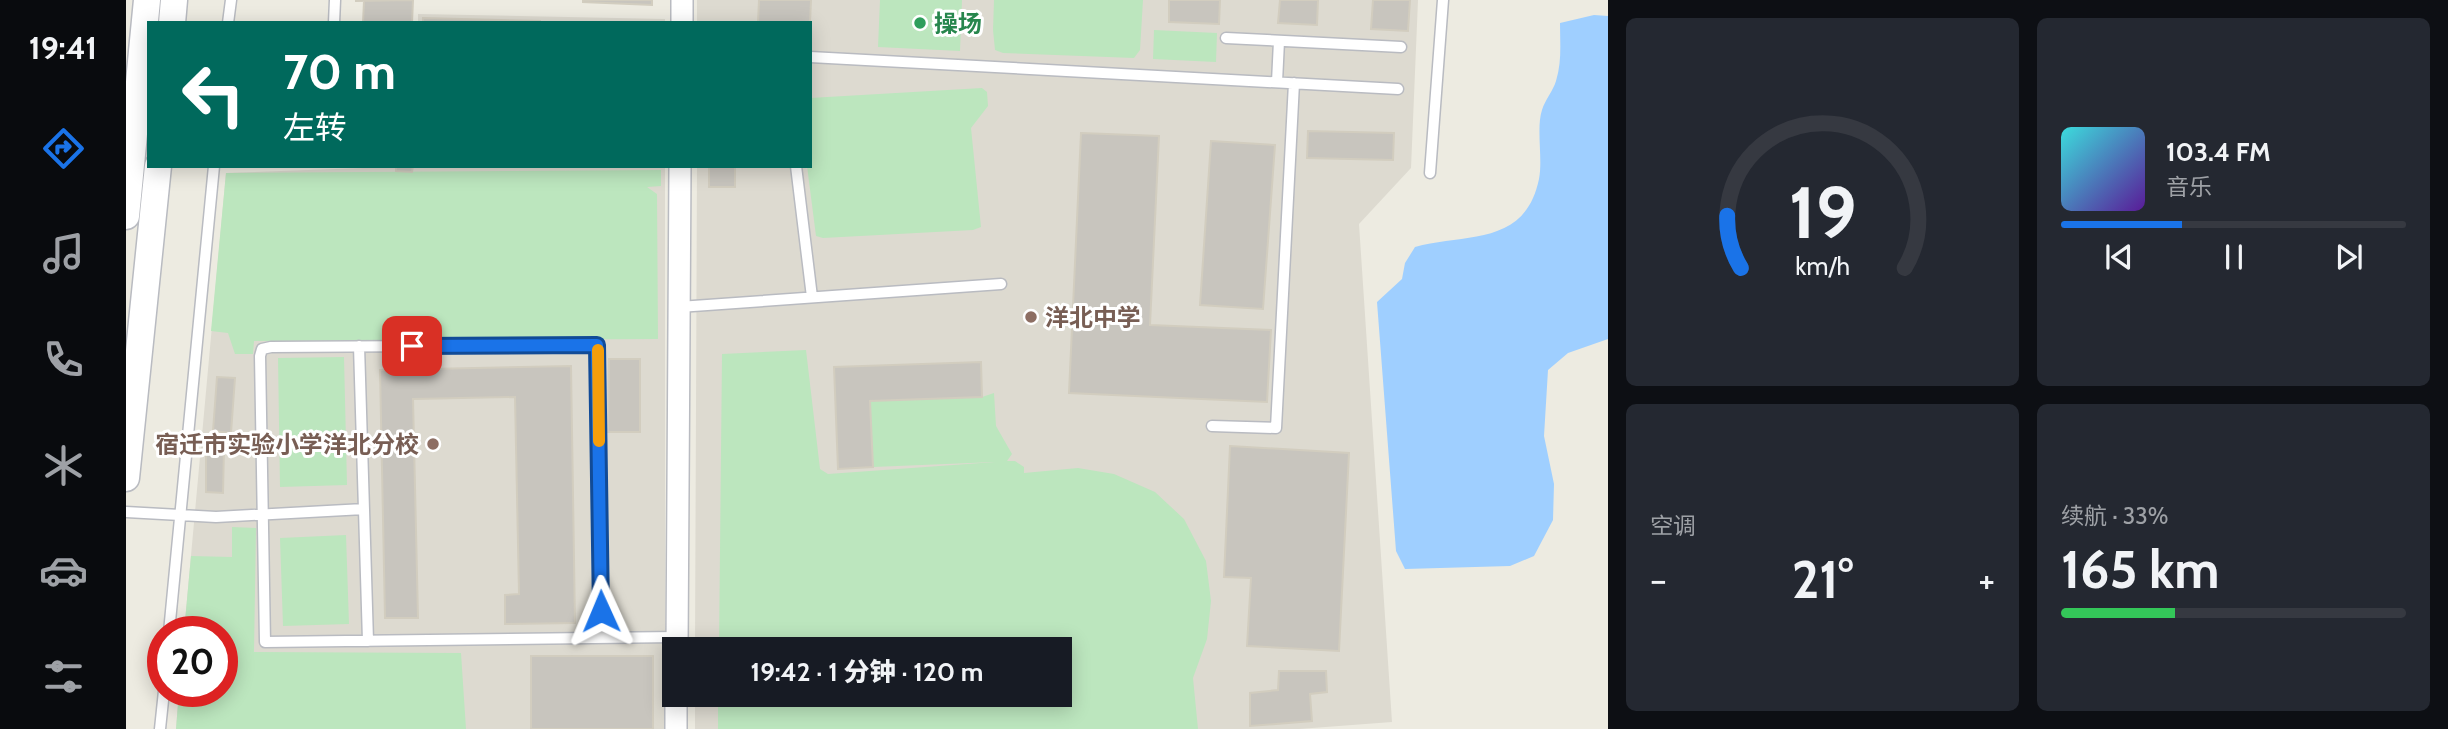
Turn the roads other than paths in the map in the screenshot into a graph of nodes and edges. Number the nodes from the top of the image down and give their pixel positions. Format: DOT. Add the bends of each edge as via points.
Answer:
graph roads {
  1 [pos="147,0"];
  2 [pos="174,0"];
  3 [pos="230,0"];
  4 [pos="335,0"];
  5 [pos="682,0"];
  6 [pos="1443,0"];
  7 [pos="172,21"];
  8 [pos="228,21"];
  9 [pos="334,21"];
  10 [pos="681,21"];
  11 [pos="1226,38"];
  12 [pos="1279,41"];
  13 [pos="1401,47"];
  14 [pos="812,57"];
  15 [pos="1277,82"];
  16 [pos="1294,83"];
  17 [pos="1398,89"];
  18 [pos="158,168"];
  19 [pos="215,168"];
  20 [pos="681,168"];
  21 [pos="796,168"];
  22 [pos="1430,173"];
  23 [pos="126,216"];
  24 [pos="1001,284"];
  25 [pos="812,297"];
  26 [pos="680,307"];
  27 [pos="359,346"];
  28 [pos="1212,426"];
  29 [pos="126,478"];
  30 [pos="364,509"];
  31 [pos="126,512"];
  32 [pos="263,515"];
  33 [pos="181,516"];
  34 [pos="171,616"];
  35 [pos="677,637"];
  36 [pos="602,638"];
  37 [pos="368,641"];
  38 [pos="662,642"];
  39 [pos="162,707"];
  40 [pos="677,707"];
  41 [pos="160,729"];
  42 [pos="676,729"];
  1 -- 23 [label="street"];
  2 -- 7 [label="street"];
  3 -- 8 [label="lane"];
  4 -- 9 [label="lane"];
  5 -- 10 [label="street"];
  6 -- 22 [label="lane"];
  11 -- 12 [label="lane"];
  12 -- 13 [label="lane"];
  12 -- 15 [label="lane"];
  14 -- 15 [label="lane"];
  15 -- 16 [label="lane"];
  16 -- 17 [label="lane"];
  16 -- 28 [label="lane" via="1276,428"];
  18 -- 29 [label="street"];
  19 -- 33 [label="lane"];
  20 -- 26 [label="street"];
  21 -- 25 [label="lane"];
  24 -- 25 [label="lane"];
  25 -- 26 [label="lane"];
  26 -- 35 [label="street"];
  27 -- 30 [label="lane"];
  27 -- 32 [label="lane" via="262,349"];
  27 -- 36 [label="lane" via="597,345"];
  30 -- 32 [label="lane"];
  30 -- 37 [label="lane"];
  31 -- 33 [label="lane"];
  32 -- 33 [label="lane"];
  32 -- 37 [label="lane" via="265,642"];
  33 -- 34 [label="lane"];
  36 -- 37 [label="lane"];
  36 -- 38 [label="lane"];
  39 -- 41 [label="lane"];
  40 -- 42 [label="street"];
}
